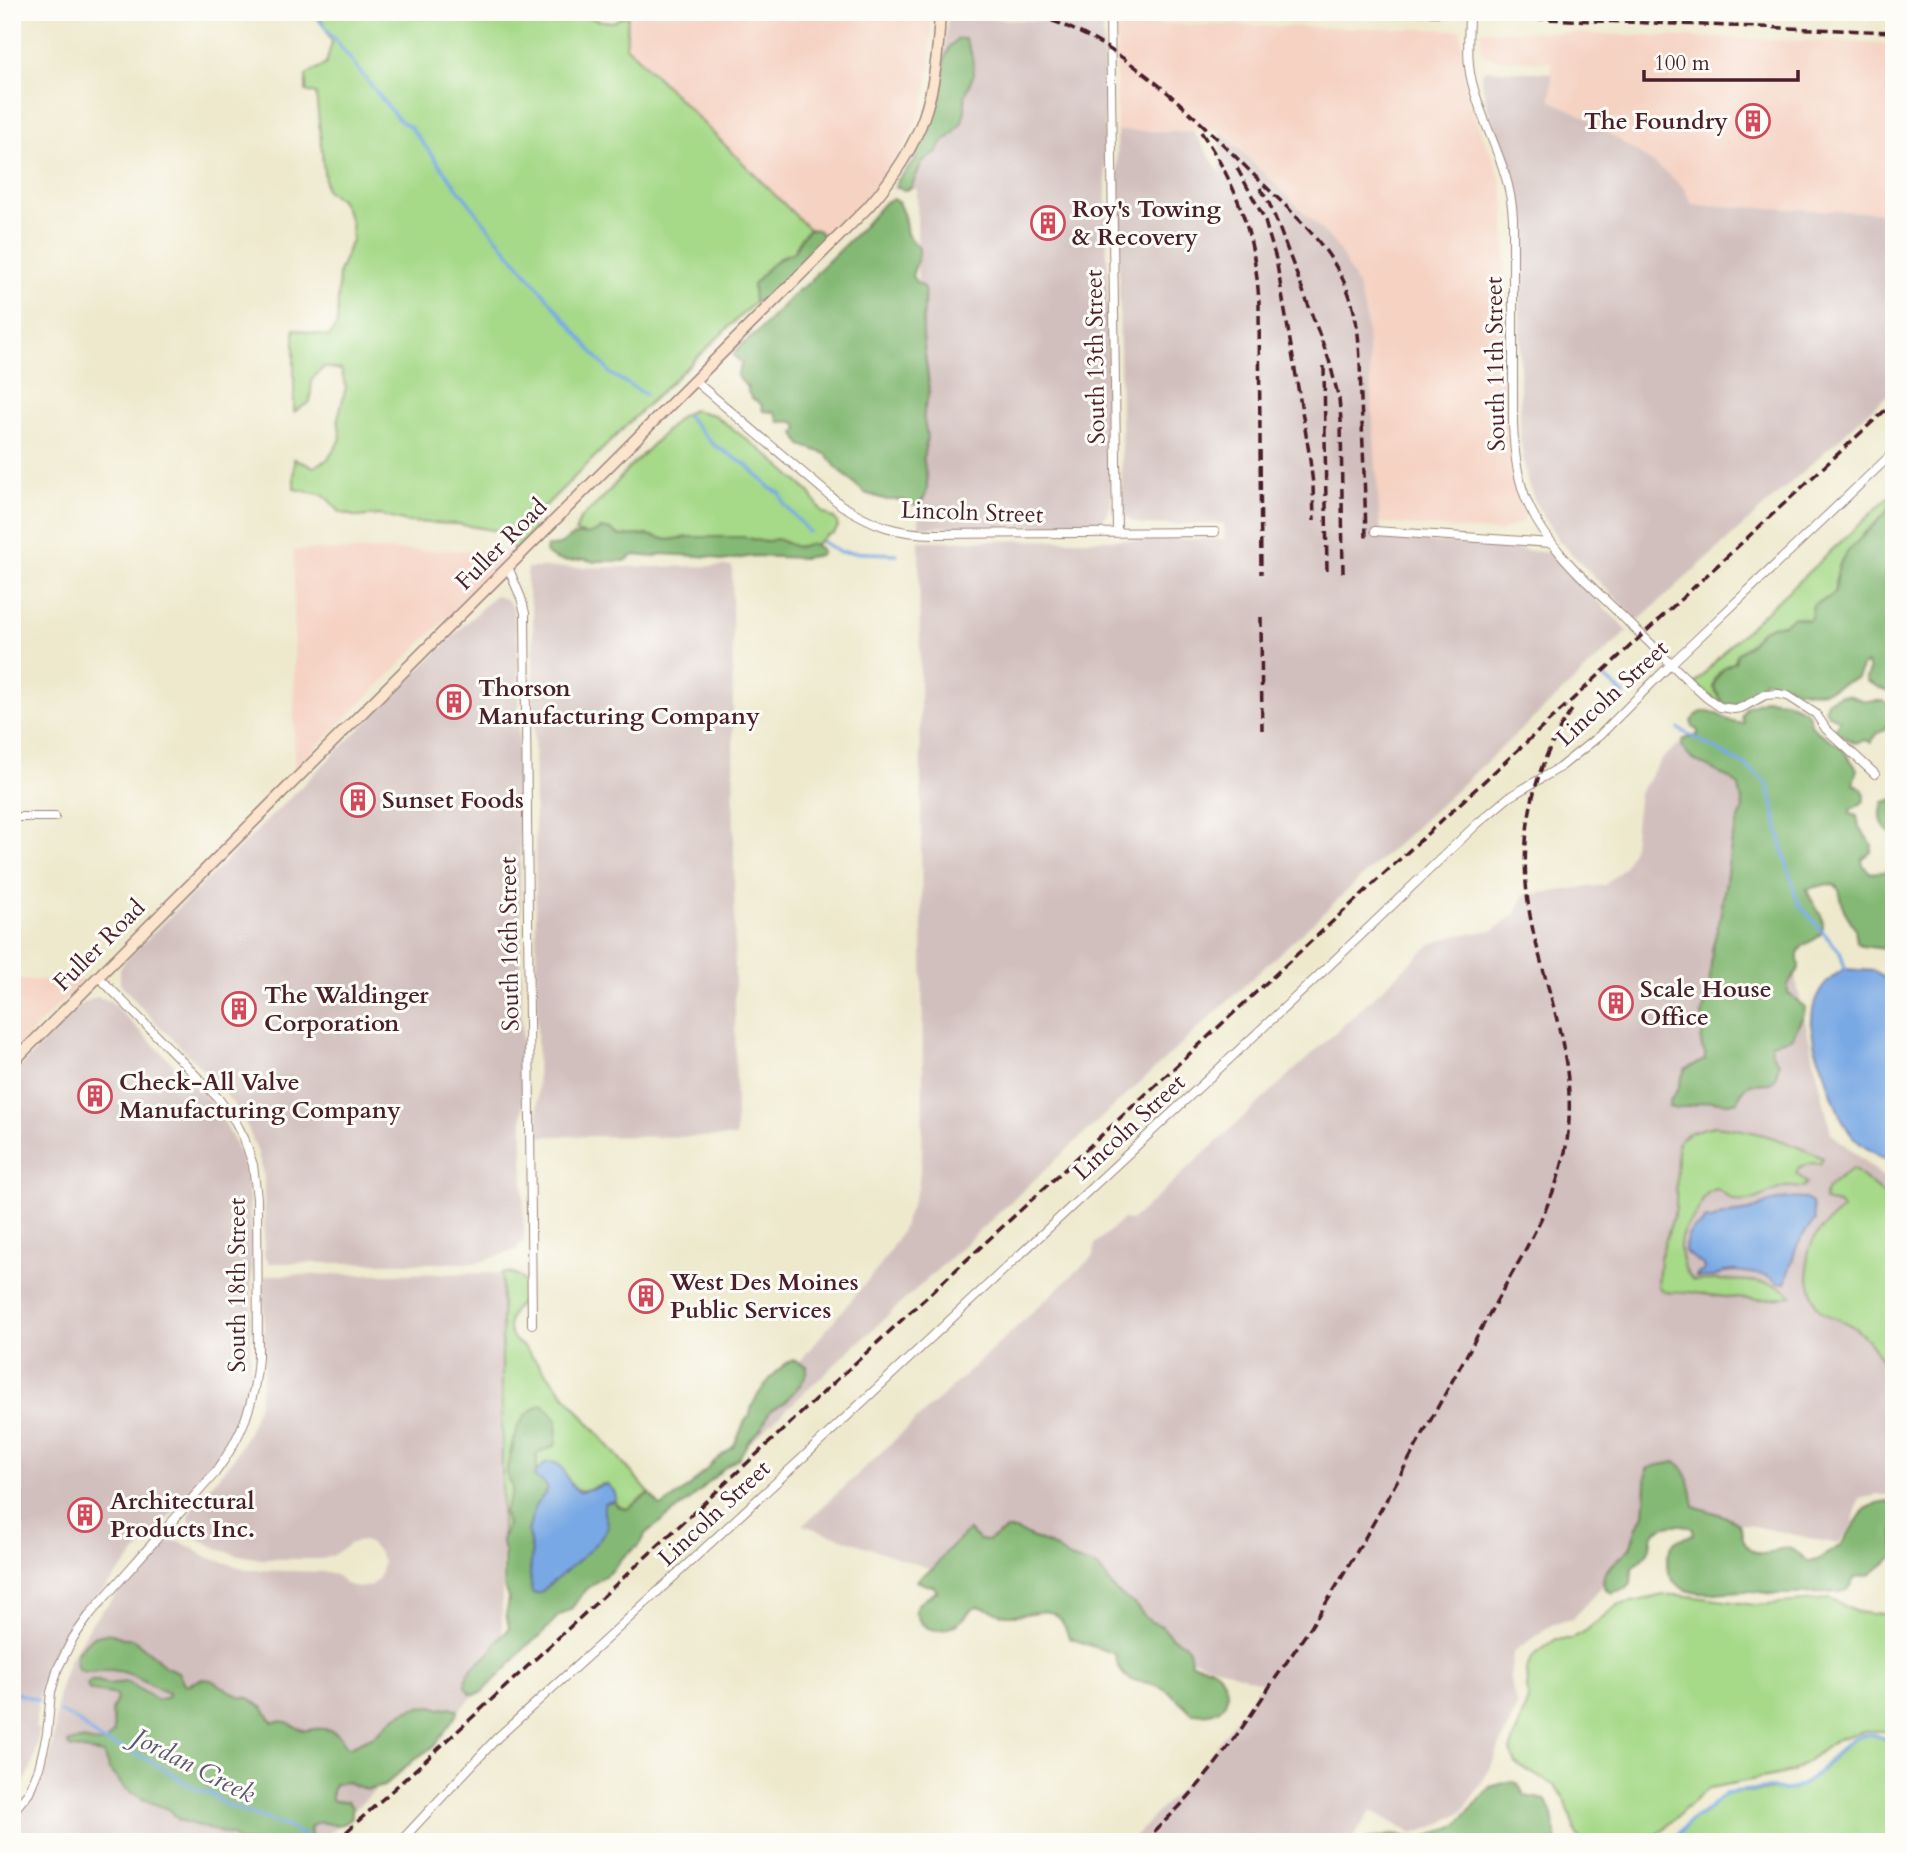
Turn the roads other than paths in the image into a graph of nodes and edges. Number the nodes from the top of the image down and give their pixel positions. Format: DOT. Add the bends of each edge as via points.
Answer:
graph roads {
  1 [pos="940,12"];
  2 [pos="1110,12"];
  3 [pos="1469,12"];
  4 [pos="695,381"];
  5 [pos="1894,452"];
  6 [pos="1375,531"];
  7 [pos="1215,532"];
  8 [pos="1117,533"];
  9 [pos="1551,543"];
  10 [pos="508,567"];
  11 [pos="1671,664"];
  12 [pos="1875,774"];
  13 [pos="12,817"];
  14 [pos="55,817"];
  15 [pos="98,975"];
  16 [pos="12,1063"];
  17 [pos="532,1325"];
  18 [pos="12,1813"];
  19 [pos="400,1842"];
  1 -- 4 [label="street, Fuller Road" via="933,89 921,126 898,169 868,207"];
  2 -- 8 [label="street, South 13th Street"];
  3 -- 9 [label="street, South 11th Street" via="1470,74 1508,179 1513,206 1514,455 1528,505"];
  4 -- 8 [label="street, Lincoln Street" via="841,505 886,528 917,534"];
  4 -- 10 [label="street, Fuller Road"];
  5 -- 11 [label="street, Lincoln Street"];
  6 -- 9 [label="street"];
  7 -- 8 [label="street, Lincoln Street"];
  9 -- 11 [label="street, South 11th Street"];
  10 -- 15 [label="street, Fuller Road"];
  10 -- 17 [label="street, South 16th Street" via="525,613"];
  11 -- 12 [label="street, South 11th Street" via="1720,707 1741,708 1765,695 1788,696 1816,714"];
  11 -- 19 [label="street, Lincoln Street" via="1578,754 1509,797 1477,824 781,1478 497,1738"];
  13 -- 14 [label="street"];
  15 -- 16 [label="street, Fuller Road"];
  15 -- 18 [label="street, South 18th Street" via="217,1097 244,1138 257,1198 257,1381 240,1434 215,1473 82,1625 62,1659 51,1692 39,1769 29,1792"];
}
